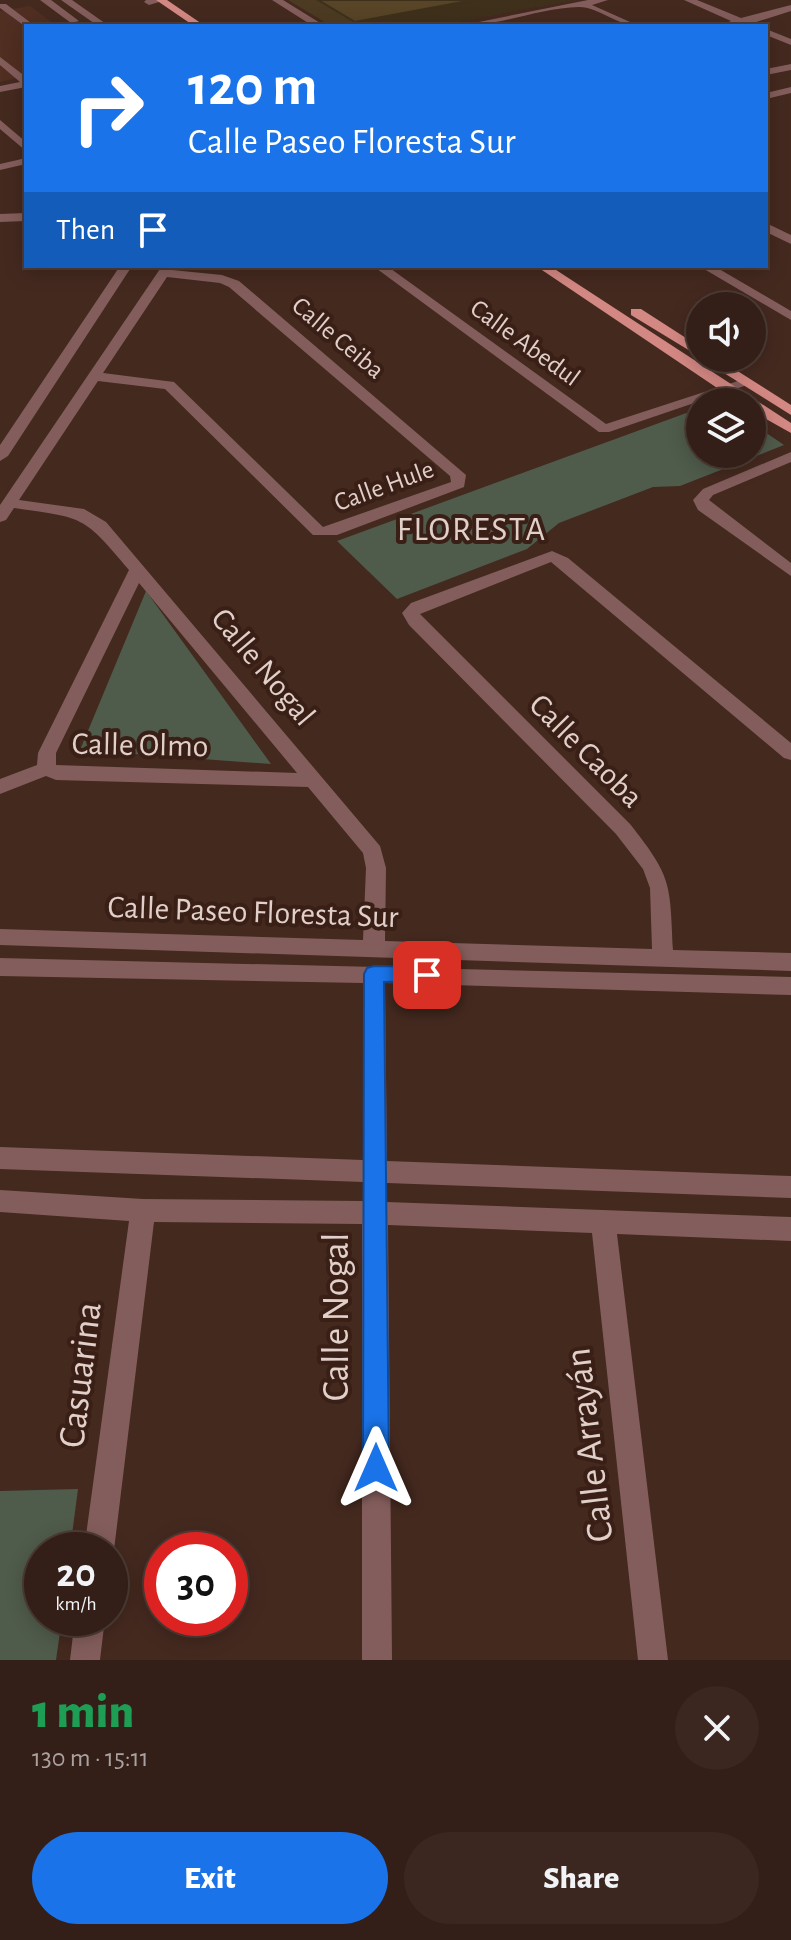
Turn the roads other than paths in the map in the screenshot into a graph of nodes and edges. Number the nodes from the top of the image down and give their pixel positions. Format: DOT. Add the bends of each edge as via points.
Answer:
graph roads {
  1 [pos="45,0"];
  2 [pos="66,0"];
  3 [pos="161,0"];
  4 [pos="277,0"];
  5 [pos="603,0"];
  6 [pos="689,0"];
  7 [pos="148,1"];
  8 [pos="15,3"];
  9 [pos="583,4"];
  10 [pos="2,6"];
  11 [pos="791,8"];
  12 [pos="504,18"];
  13 [pos="741,21"];
  14 [pos="27,24"];
  15 [pos="78,24"];
  16 [pos="101,24"];
  17 [pos="181,24"];
  18 [pos="197,24"];
  19 [pos="317,24"];
  20 [pos="474,24"];
  21 [pos="516,24"];
  22 [pos="629,24"];
  23 [pos="730,24"];
  24 [pos="748,24"];
  25 [pos="768,33"];
  26 [pos="791,42"];
  27 [pos="0,60"];
  28 [pos="791,67"];
  29 [pos="768,72"];
  30 [pos="24,81"];
  31 [pos="24,83"];
  32 [pos="0,89"];
  33 [pos="791,90"];
  34 [pos="768,96"];
  35 [pos="0,123"];
  36 [pos="24,146"];
  37 [pos="24,161"];
  38 [pos="0,167"];
  39 [pos="0,210"];
  40 [pos="24,210"];
  41 [pos="24,217"];
  42 [pos="0,218"];
  43 [pos="768,228"];
  44 [pos="791,240"];
  45 [pos="126,268"];
  46 [pos="382,268"];
  47 [pos="545,268"];
  48 [pos="569,268"];
  49 [pos="708,268"];
  50 [pos="165,269"];
  51 [pos="595,285"];
  52 [pos="579,290"];
  53 [pos="123,302"];
  54 [pos="791,316"];
  55 [pos="686,344"];
  56 [pos="729,372"];
  57 [pos="95,376"];
  58 [pos="746,383"];
  59 [pos="726,388"];
  60 [pos="731,388"];
  61 [pos="686,403"];
  62 [pos="766,409"];
  63 [pos="788,415"];
  64 [pos="0,456"];
  65 [pos="791,457"];
  66 [pos="461,481"];
  67 [pos="5,510"];
  68 [pos="138,568"];
  69 [pos="791,571"];
  70 [pos="791,753"];
  71 [pos="46,769"];
  72 [pos="312,780"];
  73 [pos="0,787"];
  74 [pos="0,937"];
  75 [pos="244,944"];
  76 [pos="509,952"];
  77 [pos="663,957"];
  78 [pos="374,960"];
  79 [pos="791,962"];
  80 [pos="0,967"];
  81 [pos="241,971"];
  82 [pos="507,978"];
  83 [pos="791,986"];
  84 [pos="0,1158"];
  85 [pos="374,1173"];
  86 [pos="791,1187"];
  87 [pos="0,1201"];
  88 [pos="143,1210"];
  89 [pos="375,1213"];
  90 [pos="603,1221"];
  91 [pos="791,1229"];
  92 [pos="101,1532"];
  93 [pos="88,1636"];
  94 [pos="85,1660"];
  95 [pos="377,1660"];
  96 [pos="653,1660"];
  1 -- 15 [label="street"];
  2 -- 16 [label="street"];
  3 -- 7 [label="street"];
  3 -- 18 [label="main road"];
  4 -- 19 [label="street"];
  5 -- 9 [label="street"];
  6 -- 13 [label="street"];
  7 -- 17 [label="main road"];
  8 -- 10 [label="street"];
  9 -- 12 [label="street"];
  9 -- 22 [label="street"];
  10 -- 14 [label="street"];
  11 -- 13 [label="street"];
  12 -- 20 [label="street"];
  12 -- 21 [label="street"];
  13 -- 23 [label="street"];
  13 -- 24 [label="street"];
  25 -- 26 [label="street"];
  27 -- 30 [label="street"];
  28 -- 29 [label="street"];
  31 -- 32 [label="street"];
  33 -- 34 [label="street"];
  35 -- 36 [label="street"];
  37 -- 38 [label="street"];
  39 -- 40 [label="street"];
  41 -- 42 [label="street"];
  43 -- 44 [label="street"];
  45 -- 53 [label="street"];
  46 -- 61 [label="street, Calle Abedul" via="604,429"];
  47 -- 52 [label="main road"];
  48 -- 51 [label="main road"];
  49 -- 54 [label="street"];
  50 -- 53 [label="street"];
  50 -- 66 [label="street, Calle Ceiba" via="234,284"];
  51 -- 52 [label="main road"];
  51 -- 55 [label="main road"];
  52 -- 59 [label="main road"];
  53 -- 57 [label="street"];
  53 -- 64 [label="street"];
  56 -- 58 [label="main road"];
  57 -- 66 [label="street, Calle Hule" via="169,385 322,533"];
  57 -- 67 [label="street"];
  58 -- 60 [label="street"];
  58 -- 63 [label="main road"];
  62 -- 63 [label="main road"];
  65 -- 69 [label="street" via="708,492 701,500"];
  67 -- 68 [label="street, Calle Nogal" via="65,509 90,517"];
  68 -- 71 [label="street, Calle Olmo" via="47,753"];
  68 -- 72 [label="street, Calle Nogal"];
  70 -- 77 [label="street, Calle Caoba" via="552,556 411,613 623,829 652,866 660,888"];
  71 -- 72 [label="street, Calle Olmo"];
  71 -- 73 [label="street"];
  72 -- 78 [label="street, Calle Nogal" via="373,851"];
  74 -- 75 [label="street, Calle Paseo Floresta Sur"];
  75 -- 78 [label="street, Calle Paseo Floresta Sur"];
  75 -- 81 [label="street"];
  76 -- 77 [label="street, Calle Paseo Floresta Sur"];
  76 -- 78 [label="street, Calle Paseo Floresta Sur"];
  76 -- 82 [label="street"];
  77 -- 79 [label="street, Calle Paseo Floresta Sur"];
  78 -- 81 [label="street, Calle Paseo Floresta Sur"];
  78 -- 82 [label="street, Calle Paseo Floresta Sur"];
  78 -- 85 [label="street, Calle Nogal"];
  80 -- 81 [label="street, Calle Paseo Floresta Sur"];
  82 -- 83 [label="street, Calle Paseo Floresta Sur"];
  84 -- 85 [label="street"];
  85 -- 86 [label="street"];
  85 -- 89 [label="street, Calle Nogal"];
  87 -- 88 [label="street"];
  88 -- 89 [label="street"];
  88 -- 92 [label="street, Casuarina"];
  89 -- 90 [label="street"];
  89 -- 95 [label="street, Calle Nogal"];
  90 -- 91 [label="street"];
  90 -- 96 [label="street, Calle Arrayán"];
  93 -- 94 [label="street"];
}
